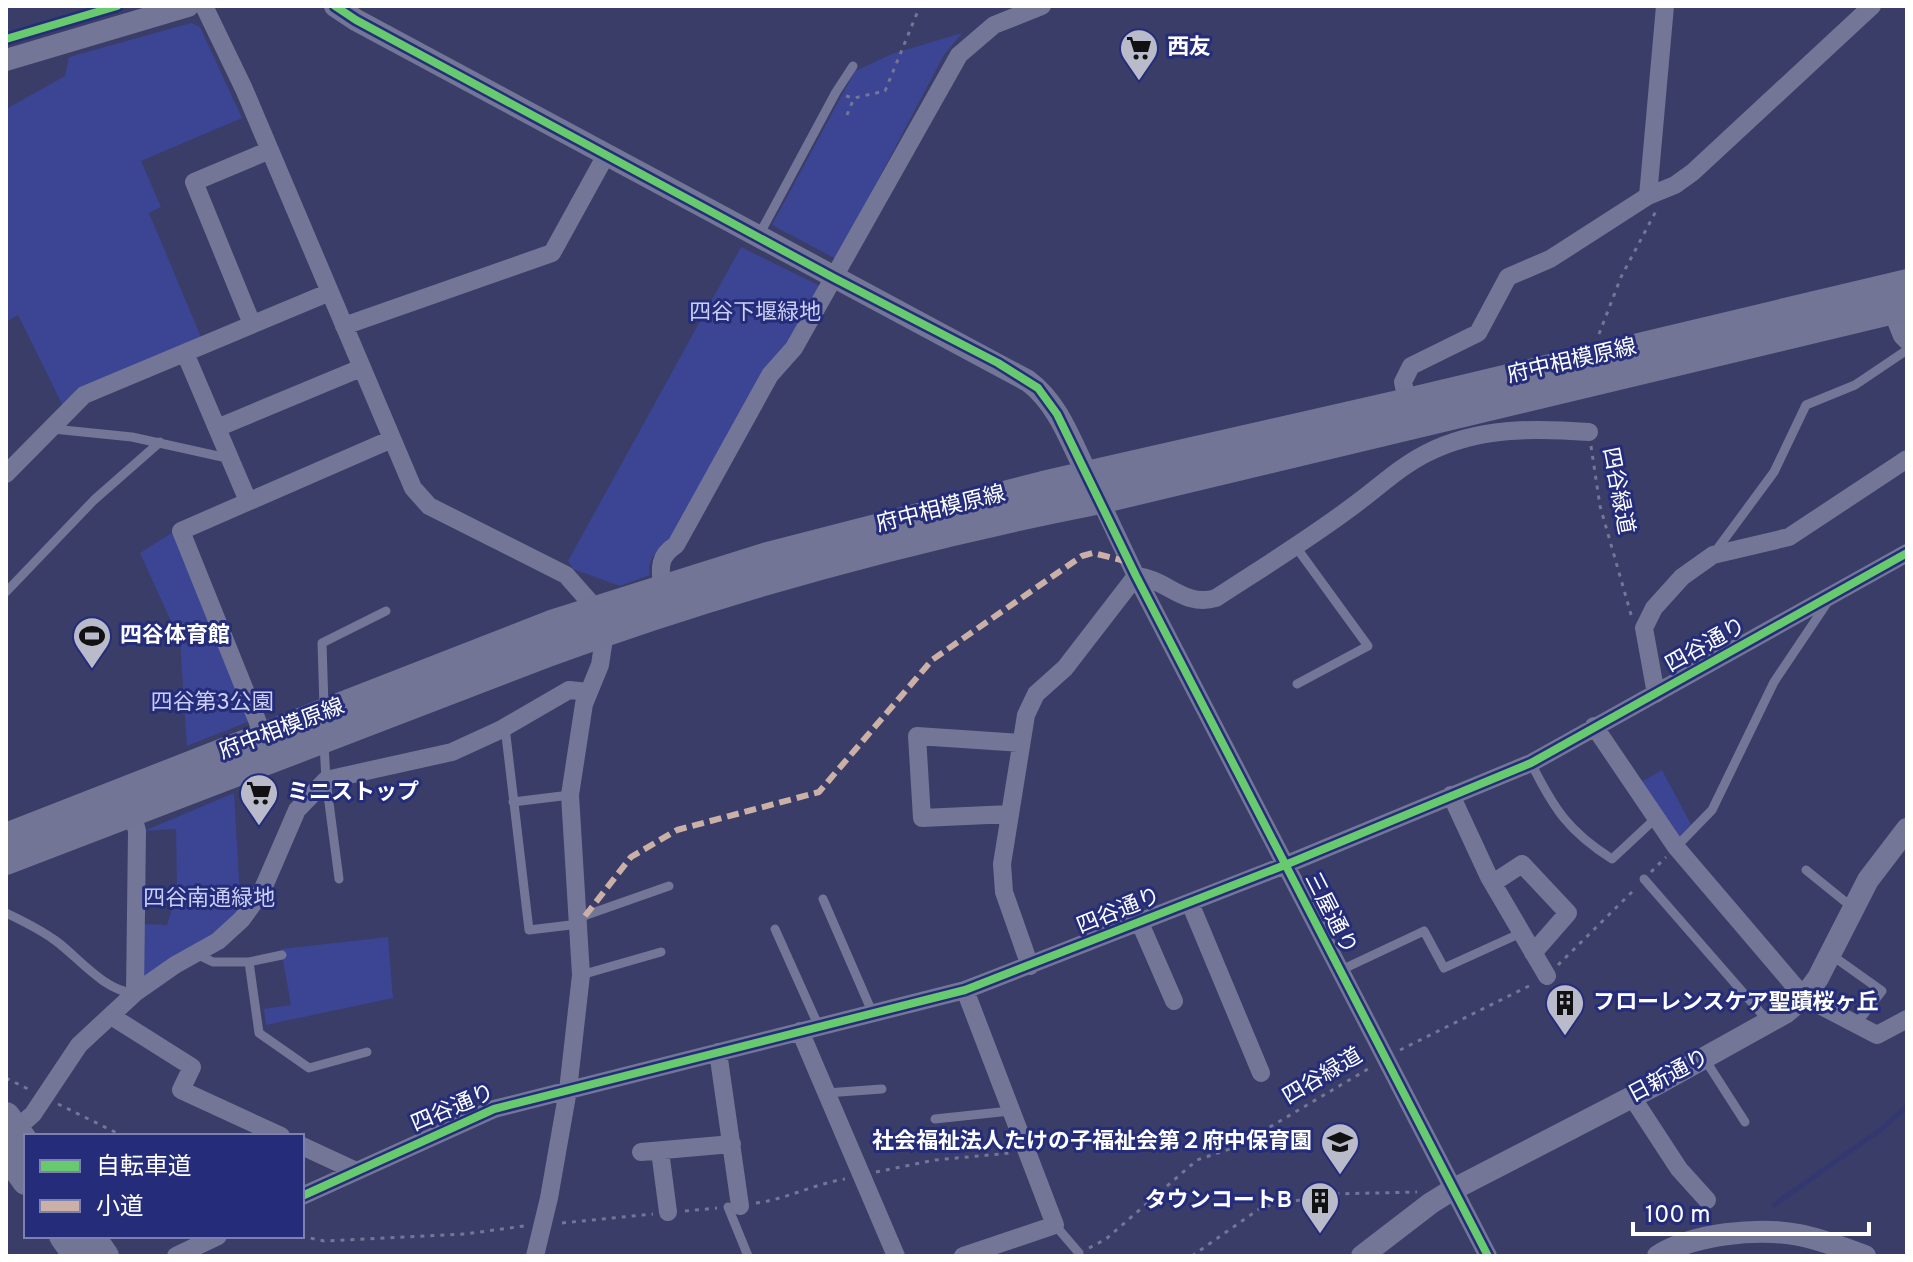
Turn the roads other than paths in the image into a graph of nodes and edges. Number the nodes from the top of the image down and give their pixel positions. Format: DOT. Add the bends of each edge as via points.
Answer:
graph roads {
  1 [pos="188,6"];
  2 [pos="204,6"];
  3 [pos="335,6"];
  4 [pos="1042,6"];
  5 [pos="1665,6"];
  6 [pos="1872,6"];
  7 [pos="6,60"];
  8 [pos="853,66"];
  9 [pos="270,150"];
  10 [pos="606,155"];
  11 [pos="1648,196"];
  12 [pos="758,237"];
  13 [pos="834,278"];
  14 [pos="1907,283"];
  15 [pos="330,292"];
  16 [pos="1899,309"];
  17 [pos="252,324"];
  18 [pos="344,326"];
  19 [pos="1907,341"];
  20 [pos="1907,350"];
  21 [pos="185,353"];
  22 [pos="361,368"];
  23 [pos="1410,413"];
  24 [pos="49,428"];
  25 [pos="217,428"];
  26 [pos="1589,432"];
  27 [pos="392,439"];
  28 [pos="160,442"];
  29 [pos="231,459"];
  30 [pos="1907,459"];
  31 [pos="6,474"];
  32 [pos="1087,474"];
  33 [pos="1100,500"];
  34 [pos="248,501"];
  35 [pos="1296,547"];
  36 [pos="1907,553"];
  37 [pos="1713,555"];
  38 [pos="1136,576"];
  39 [pos="662,588"];
  40 [pos="6,592"];
  41 [pos="1831,597"];
  42 [pos="386,611"];
  43 [pos="600,621"];
  44 [pos="1297,684"];
  45 [pos="588,692"];
  46 [pos="1656,694"];
  47 [pos="330,725"];
  48 [pos="1594,726"];
  49 [pos="505,727"];
  50 [pos="263,735"];
  51 [pos="1021,743"];
  52 [pos="1531,763"];
  53 [pos="326,780"];
  54 [pos="570,795"];
  55 [pos="1451,795"];
  56 [pos="513,802"];
  57 [pos="132,813"];
  58 [pos="1010,814"];
  59 [pos="1656,818"];
  60 [pos="1907,829"];
  61 [pos="6,837"];
  62 [pos="1676,847"];
  63 [pos="6,861"];
  64 [pos="1285,865"];
  65 [pos="1806,870"];
  66 [pos="339,879"];
  67 [pos="1644,879"];
  68 [pos="1493,883"];
  69 [pos="669,886"];
  70 [pos="823,899"];
  71 [pos="1190,903"];
  72 [pos="1853,908"];
  73 [pos="6,913"];
  74 [pos="578,921"];
  75 [pos="1140,923"];
  76 [pos="775,929"];
  77 [pos="1521,933"];
  78 [pos="661,952"];
  79 [pos="1533,953"];
  80 [pos="196,954"];
  81 [pos="1830,954"];
  82 [pos="282,955"];
  83 [pos="249,962"];
  84 [pos="1030,966"];
  85 [pos="1339,971"];
  86 [pos="581,975"];
  87 [pos="1547,976"];
  88 [pos="965,990"];
  89 [pos="135,993"];
  90 [pos="1804,997"];
  91 [pos="1174,1001"];
  92 [pos="873,1014"];
  93 [pos="111,1016"];
  94 [pos="1907,1019"];
  95 [pos="1769,1023"];
  96 [pos="1857,1023"];
  97 [pos="819,1027"];
  98 [pos="800,1031"];
  99 [pos="367,1052"];
  100 [pos="718,1052"];
  101 [pos="1704,1058"];
  102 [pos="1261,1073"];
  103 [pos="882,1089"];
  104 [pos="568,1090"];
  105 [pos="826,1093"];
  106 [pos="1632,1097"];
  107 [pos="1010,1111"];
  108 [pos="935,1119"];
  109 [pos="1745,1122"];
  110 [pos="277,1134"];
  111 [pos="11,1143"];
  112 [pos="732,1144"];
  113 [pos="304,1147"];
  114 [pos="660,1151"];
  115 [pos="641,1152"];
  116 [pos="356,1171"];
  117 [pos="24,1176"];
  118 [pos="1452,1190"];
  119 [pos="304,1195"];
  120 [pos="1707,1200"];
  121 [pos="734,1206"];
  122 [pos="668,1212"];
  123 [pos="1055,1225"];
  124 [pos="64,1238"];
  125 [pos="92,1238"];
  126 [pos="202,1251"];
  127 [pos="1079,1253"];
  128 [pos="77,1256"];
  129 [pos="105,1256"];
  130 [pos="176,1256"];
  131 [pos="535,1256"];
  132 [pos="748,1256"];
  133 [pos="896,1256"];
  134 [pos="963,1256"];
  135 [pos="1362,1256"];
  136 [pos="1488,1256"];
  137 [pos="1658,1256"];
  138 [pos="1865,1256"];
  1 -- 7 [label="street"];
  2 -- 9 [label="street"];
  3 -- 10 [label="street"];
  4 -- 13 [label="street" via="994,25 959,55"];
  5 -- 11 [label="street"];
  6 -- 11 [label="street" via="1693,172"];
  8 -- 12 [label="lane"];
  9 -- 15 [label="street"];
  9 -- 17 [label="street" via="194,182"];
  10 -- 12 [label="street"];
  10 -- 18 [label="street" via="552,253"];
  11 -- 23 [label="street" via="1550,259 1508,277 1478,333 1411,366 1403,382"];
  12 -- 13 [label="street"];
  13 -- 32 [label="street" via="1038,388"];
  13 -- 39 [label="street" via="794,348 770,375 676,545 659,563"];
  14 -- 23 [label="main road, 府中相模原線" via="1595,357"];
  15 -- 17 [label="street"];
  15 -- 18 [label="street"];
  16 -- 19 [label="street"];
  16 -- 23 [label="main road, 府中相模原線"];
  17 -- 21 [label="street"];
  18 -- 22 [label="street"];
  20 -- 37 [label="lane" via="1855,385 1806,405 1774,472"];
  21 -- 24 [label="street" via="84,395"];
  21 -- 25 [label="street"];
  22 -- 25 [label="street"];
  22 -- 27 [label="street"];
  23 -- 32 [label="main road, 府中相模原線"];
  23 -- 33 [label="main road, 府中相模原線"];
  24 -- 28 [label="lane"];
  24 -- 31 [label="street"];
  25 -- 29 [label="street"];
  26 -- 35 [label="street" via="1501,431 1428,452"];
  27 -- 34 [label="street"];
  27 -- 43 [label="street" via="420,498 566,575"];
  28 -- 29 [label="lane"];
  28 -- 40 [label="lane" via="94,500"];
  29 -- 34 [label="street"];
  30 -- 37 [label="street" via="1789,537"];
  32 -- 33 [label="street"];
  32 -- 39 [label="main road, 府中相模原線" via="826,539"];
  33 -- 38 [label="street, 三屋通り"];
  33 -- 43 [label="main road, 府中相模原線"];
  34 -- 50 [label="street" via="181,531"];
  35 -- 38 [label="street" via="1216,598 1201,602 1151,577"];
  35 -- 44 [label="lane" via="1368,646"];
  36 -- 41 [label="street, 四谷通り"];
  37 -- 46 [label="street" via="1682,577 1644,628"];
  38 -- 51 [label="street" via="1065,668 1036,694"];
  38 -- 64 [label="street, 三屋通り"];
  39 -- 43 [label="main road, 府中相模原線"];
  41 -- 46 [label="street, 四谷通り"];
  41 -- 62 [label="lane" via="1774,682 1712,810"];
  42 -- 47 [label="lane" via="322,643"];
  43 -- 45 [label="street" via="600,665"];
  43 -- 47 [label="main road, 府中相模原線" via="466,657"];
  45 -- 49 [label="street" via="569,690"];
  45 -- 54 [label="street"];
  46 -- 48 [label="street, 四谷通り"];
  47 -- 50 [label="main road, 府中相模原線"];
  47 -- 53 [label="lane"];
  47 -- 57 [label="main road, 府中相模原線"];
  48 -- 52 [label="street, 四谷通り"];
  48 -- 59 [label="street"];
  49 -- 53 [label="street" via="452,752"];
  49 -- 56 [label="lane"];
  50 -- 61 [label="main road, 府中相模原線"];
  51 -- 58 [label="street"];
  51 -- 58 [label="street" via="917,736 922,818"];
  52 -- 55 [label="street, 四谷通り"];
  52 -- 59 [label="lane" via="1552,804 1584,842 1612,859"];
  53 -- 66 [label="lane"];
  53 -- 80 [label="street" via="297,810 262,891 242,919"];
  54 -- 56 [label="lane"];
  54 -- 74 [label="street"];
  55 -- 64 [label="street, 四谷通り"];
  55 -- 68 [label="street"];
  56 -- 74 [label="lane" via="529,930"];
  57 -- 63 [label="main road, 府中相模原線"];
  57 -- 89 [label="street" via="137,831"];
  58 -- 84 [label="street" via="1002,864 1004,892"];
  59 -- 62 [label="street"];
  60 -- 72 [label="street, 日新通り"];
  62 -- 90 [label="street"];
  64 -- 71 [label="street, 四谷通り"];
  64 -- 85 [label="street, 三屋通り"];
  65 -- 72 [label="lane"];
  67 -- 95 [label="lane"];
  68 -- 77 [label="street"];
  68 -- 79 [label="street" via="1522,864 1568,913"];
  69 -- 74 [label="lane"];
  70 -- 92 [label="lane"];
  71 -- 75 [label="street, 四谷通り"];
  71 -- 102 [label="street"];
  72 -- 81 [label="street, 日新通り"];
  73 -- 89 [label="lane" via="55,940 92,973"];
  74 -- 86 [label="street"];
  75 -- 84 [label="street, 四谷通り"];
  75 -- 91 [label="street"];
  76 -- 97 [label="lane"];
  77 -- 79 [label="street"];
  77 -- 85 [label="lane" via="1444,968 1424,931"];
  78 -- 86 [label="lane"];
  79 -- 87 [label="street"];
  80 -- 83 [label="lane" via="213,962"];
  80 -- 89 [label="street"];
  81 -- 90 [label="street, 日新通り"];
  81 -- 96 [label="lane" via="1882,991"];
  82 -- 83 [label="lane"];
  83 -- 99 [label="lane" via="259,1033 309,1068"];
  84 -- 88 [label="street, 四谷通り"];
  85 -- 118 [label="street, 三屋通り"];
  86 -- 104 [label="street"];
  88 -- 92 [label="street, 四谷通り"];
  88 -- 107 [label="street"];
  89 -- 93 [label="street"];
  90 -- 95 [label="street, 日新通り"];
  90 -- 96 [label="street"];
  92 -- 97 [label="street, 四谷通り"];
  93 -- 110 [label="street" via="192,1067 181,1090"];
  93 -- 111 [label="street" via="79,1045"];
  94 -- 96 [label="street" via="1877,1035"];
  95 -- 101 [label="street, 日新通り"];
  97 -- 98 [label="street, 四谷通り"];
  98 -- 100 [label="street, 四谷通り"];
  98 -- 105 [label="street"];
  100 -- 104 [label="street, 四谷通り"];
  100 -- 112 [label="street"];
  101 -- 106 [label="street, 日新通り"];
  101 -- 109 [label="lane"];
  103 -- 105 [label="lane"];
  104 -- 116 [label="street, 四谷通り" via="494,1109"];
  104 -- 131 [label="street" via="547,1224"];
  105 -- 133 [label="street"];
  106 -- 118 [label="street, 日新通り"];
  106 -- 120 [label="street" via="1679,1169"];
  107 -- 108 [label="lane"];
  107 -- 123 [label="street"];
  111 -- 117 [label="main road"];
  112 -- 114 [label="street"];
  112 -- 121 [label="street"];
  113 -- 116 [label="street"];
  114 -- 115 [label="street"];
  114 -- 122 [label="street"];
  116 -- 119 [label="street, 四谷通り"];
  118 -- 135 [label="street, 日新通り"];
  118 -- 136 [label="street, 三屋通り"];
  121 -- 132 [label="lane"];
  123 -- 127 [label="lane"];
  123 -- 134 [label="street"];
  124 -- 128 [label="main road"];
  125 -- 129 [label="main road"];
  126 -- 130 [label="street"];
  137 -- 138 [label="street" via="1714,1236 1763,1232 1798,1235"];
}
